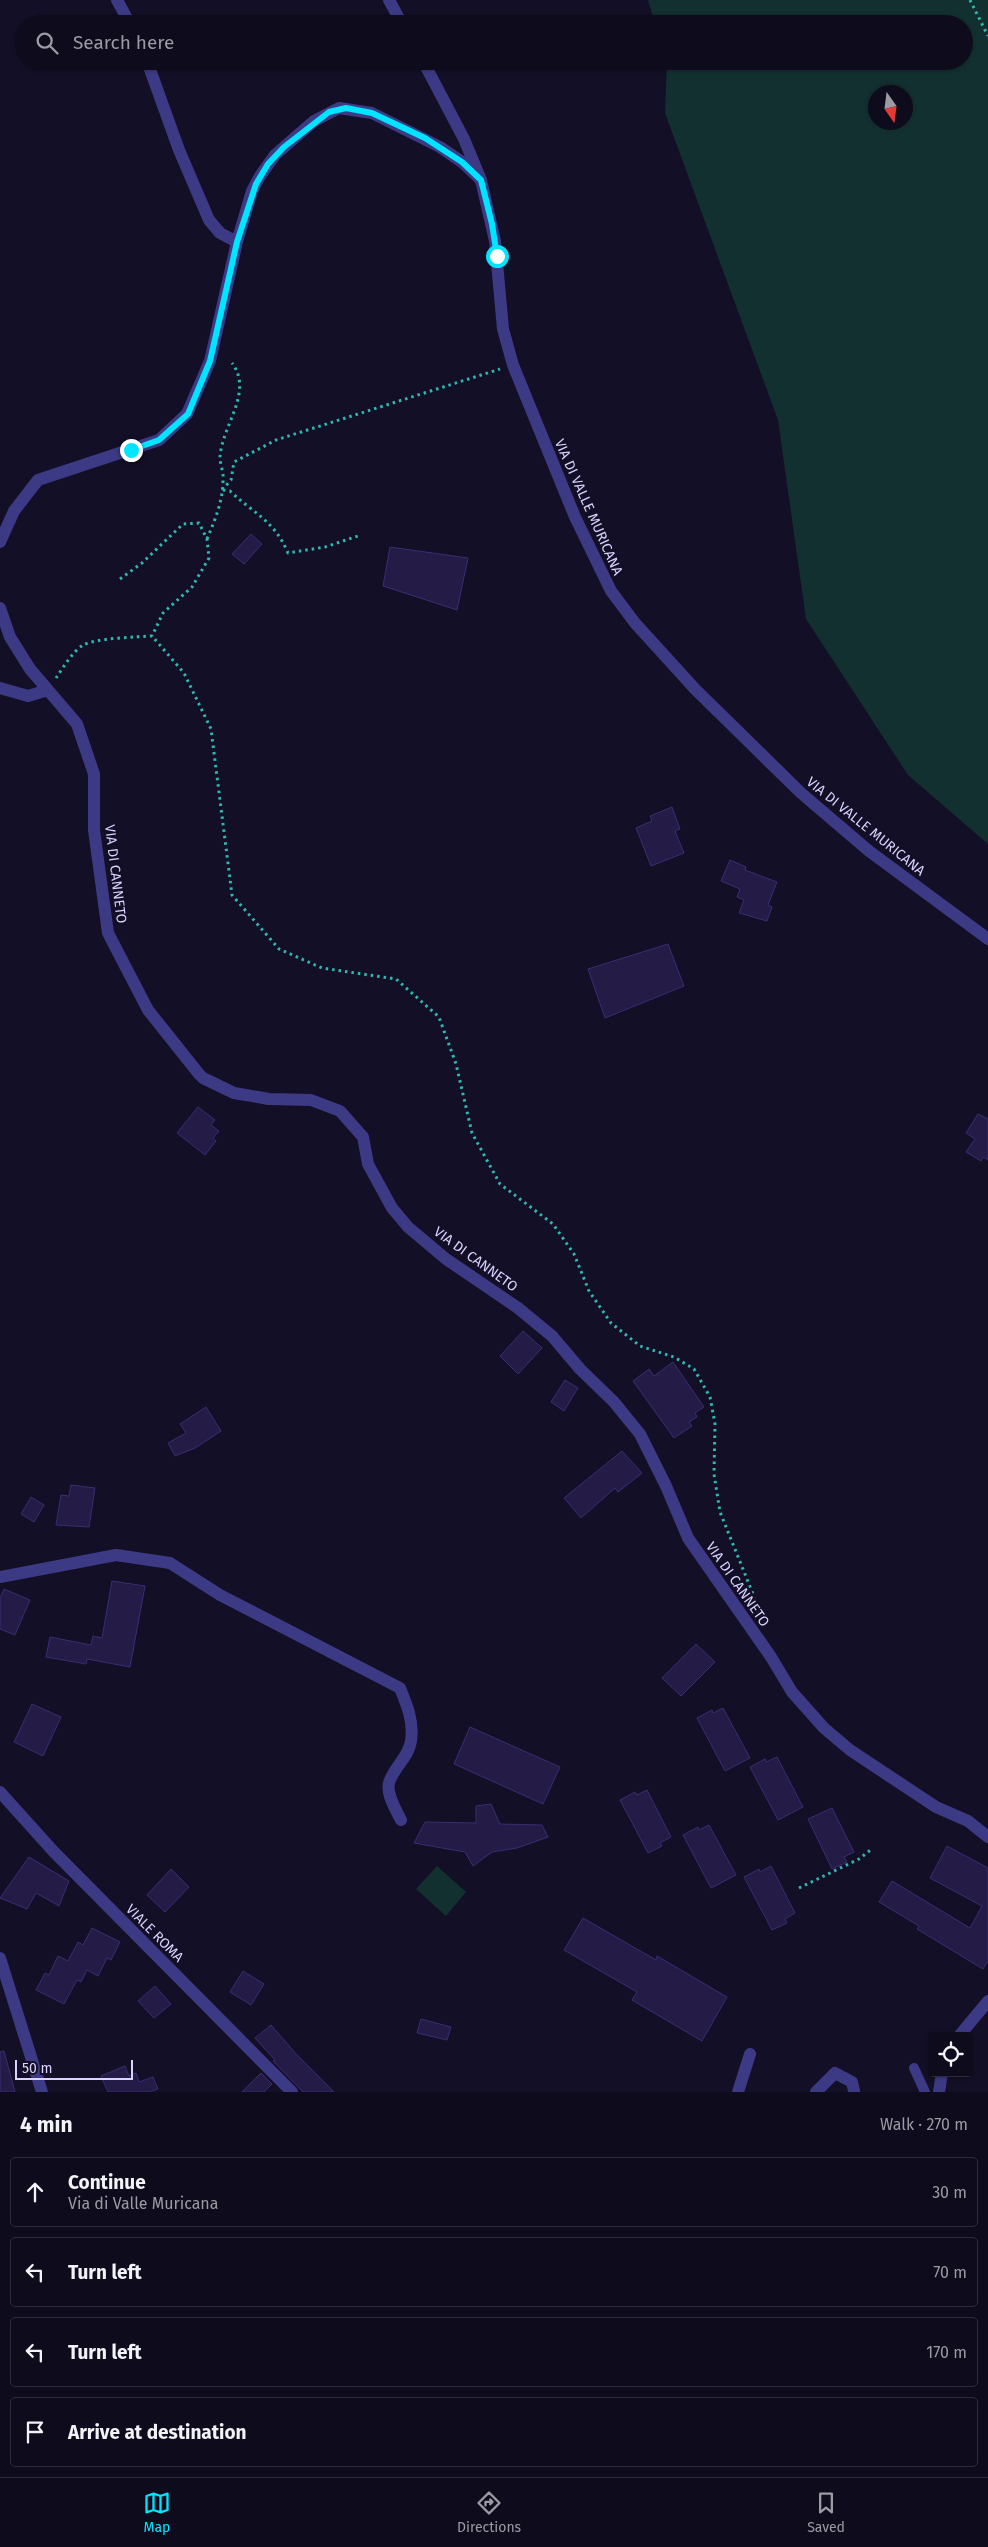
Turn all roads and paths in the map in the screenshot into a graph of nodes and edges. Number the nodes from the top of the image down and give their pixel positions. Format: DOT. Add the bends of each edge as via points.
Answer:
graph roads {
  1 [pos="117,0"];
  2 [pos="389,0"];
  3 [pos="970,0"];
  4 [pos="125,15"];
  5 [pos="397,15"];
  6 [pos="988,36"];
  7 [pos="150,70"];
  8 [pos="428,70"];
  9 [pos="481,180"];
  10 [pos="237,242"];
  11 [pos="232,362"];
  12 [pos="513,365"];
  13 [pos="222,490"];
  14 [pos="361,535"];
  15 [pos="207,540"];
  16 [pos="0,542"];
  17 [pos="120,579"];
  18 [pos="0,608"];
  19 [pos="152,636"];
  20 [pos="0,688"];
  21 [pos="48,690"];
  22 [pos="988,939"];
  23 [pos="0,1577"];
  24 [pos="759,1618"];
  25 [pos="0,1792"];
  26 [pos="401,1820"];
  27 [pos="988,1837"];
  28 [pos="873,1848"];
  29 [pos="799,1888"];
  30 [pos="0,1958"];
  31 [pos="988,2001"];
  32 [pos="962,2032"];
  33 [pos="750,2054"];
  34 [pos="914,2068"];
  35 [pos="941,2077"];
  36 [pos="854,2090"];
  37 [pos="42,2092"];
  38 [pos="292,2092"];
  39 [pos="738,2092"];
  40 [pos="816,2092"];
  41 [pos="925,2092"];
  42 [pos="939,2092"];
  1 -- 4 [label="street"];
  2 -- 5 [label="street"];
  3 -- 6 [label="path"];
  7 -- 10 [label="street" via="209,220 220,233"];
  8 -- 9 [label="street, VIA DI VALLE MURICANA"];
  9 -- 10 [label="street" via="452,155 396,123 366,111 334,109 301,132 268,164 252,191"];
  9 -- 12 [label="street, VIA DI VALLE MURICANA" via="495,241 502,323"];
  10 -- 16 [label="street" via="210,361 188,414 159,440 38,480 14,511"];
  11 -- 13 [label="path" via="240,372 240,389 221,452"];
  12 -- 13 [label="path" via="276,440 234,462 231,480"];
  12 -- 22 [label="street, VIA DI VALLE MURICANA" via="593,556 611,591 635,623 695,689 818,808"];
  13 -- 14 [label="path" via="230,491 266,518 288,552 325,547"];
  13 -- 15 [label="path"];
  15 -- 17 [label="path" via="199,523 183,524"];
  15 -- 19 [label="path" via="209,558 192,587 163,613"];
  18 -- 21 [label="street, VIA DI CANNETO" via="10,637"];
  19 -- 21 [label="path" via="124,637 84,645 70,658"];
  19 -- 24 [label="path" via="184,673 211,729 232,894 279,950 322,968 396,979 439,1017 456,1064 472,1133 500,1184 553,1224 574,1254 588,1291 611,1322 640,1346 674,1357 694,1369 710,1397 715,1424 714,1474 720,1512 754,1594"];
  20 -- 21 [label="street" via="28,696"];
  21 -- 27 [label="street, VIA DI CANNETO" via="77,724 94,774 94,830 108,933 148,1010 199,1074 234,1093 269,1099 310,1100 340,1111 362,1137 368,1164 392,1208 408,1226 446,1259 518,1308 552,1336 640,1434 688,1538 772,1657 792,1692 850,1750"];
  23 -- 26 [label="street" via="116,1555 170,1563 220,1595 400,1688 411,1716 411,1742 389,1783 390,1797"];
  25 -- 38 [label="street, VIALE ROMA" via="54,1852"];
  28 -- 29 [label="path" via="860,1859"];
  30 -- 37 [label="street"];
  31 -- 32 [label="street"];
  33 -- 39 [label="street"];
  34 -- 41 [label="lane"];
  35 -- 42 [label="street"];
  36 -- 40 [label="street" via="852,2082 835,2073"];
}
